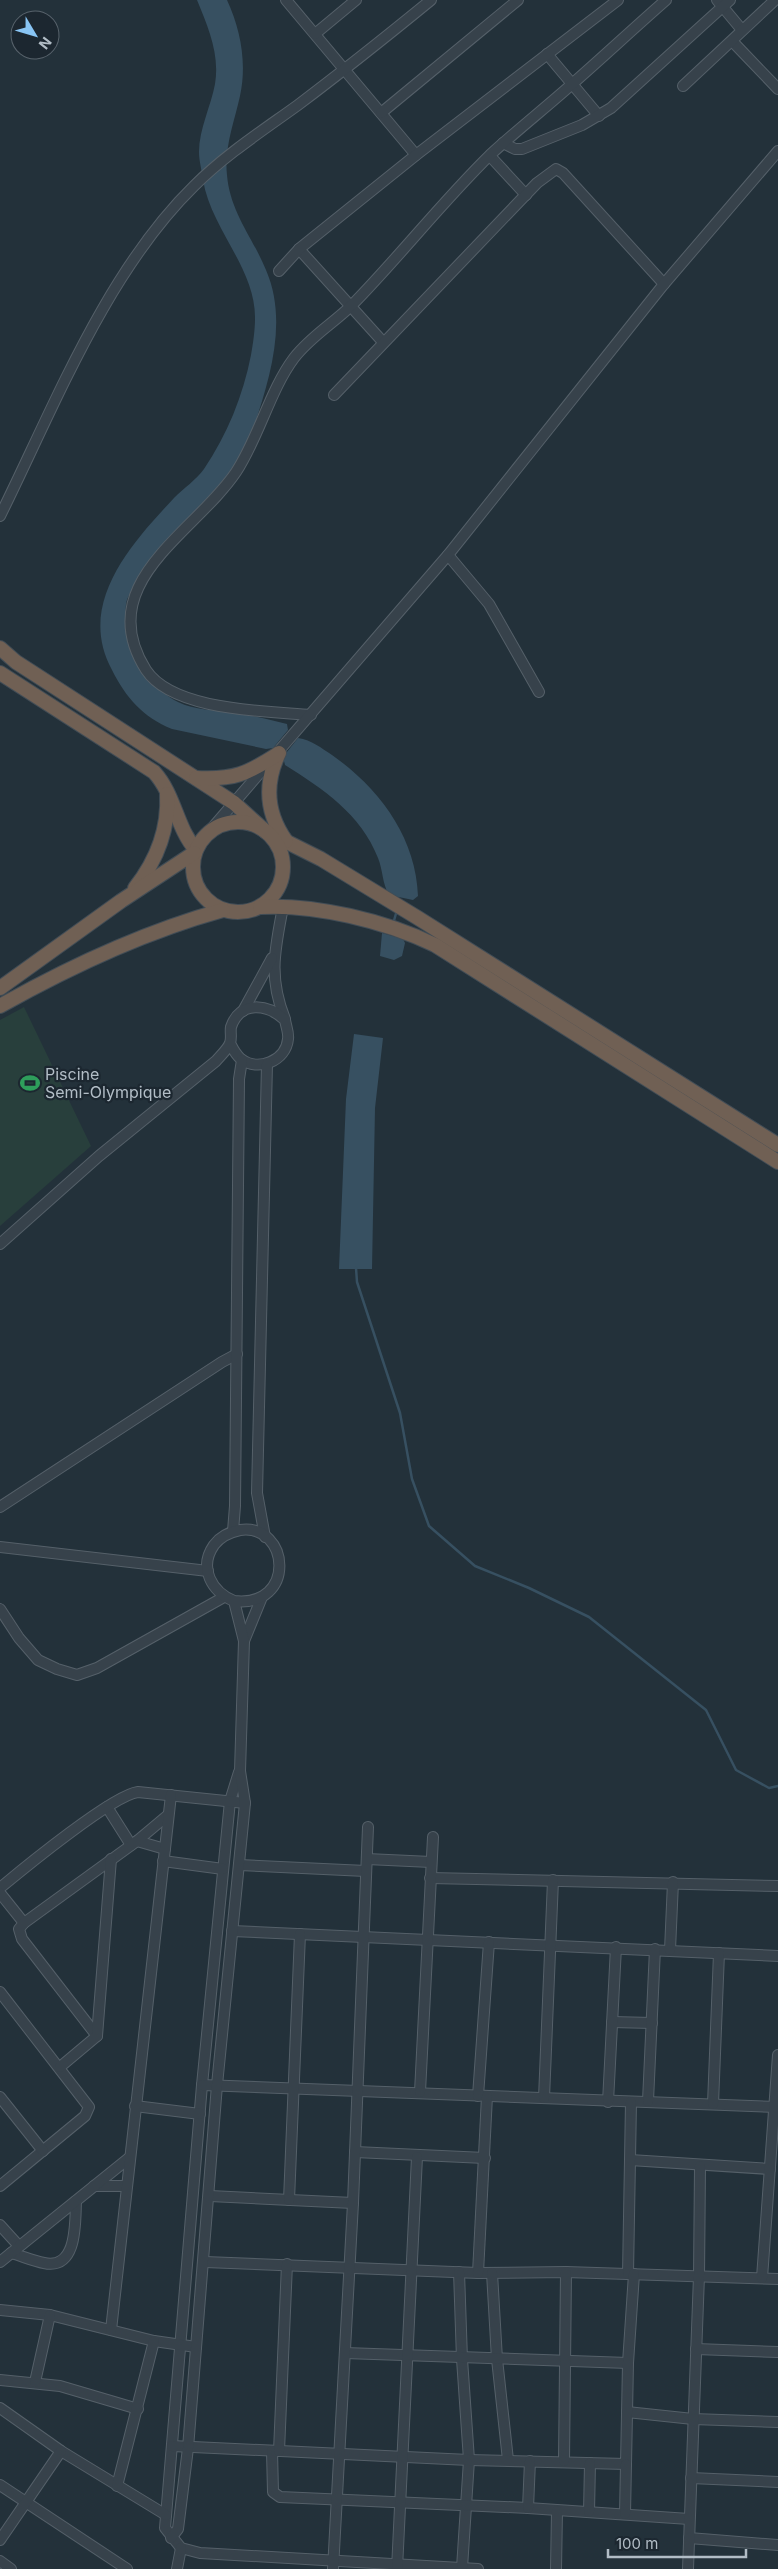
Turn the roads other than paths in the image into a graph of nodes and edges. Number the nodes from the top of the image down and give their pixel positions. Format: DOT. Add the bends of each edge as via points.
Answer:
graph roads {
  1 [pos="286,0"];
  2 [pos="356,0"];
  3 [pos="431,0"];
  4 [pos="518,0"];
  5 [pos="618,0"];
  6 [pos="666,0"];
  7 [pos="775,0"];
  8 [pos="723,2"];
  9 [pos="742,30"];
  10 [pos="315,34"];
  11 [pos="732,41"];
  12 [pos="547,54"];
  13 [pos="344,70"];
  14 [pos="572,84"];
  15 [pos="683,86"];
  16 [pos="778,89"];
  17 [pos="381,113"];
  18 [pos="599,116"];
  19 [pos="504,143"];
  20 [pos="778,151"];
  21 [pos="416,155"];
  22 [pos="490,156"];
  23 [pos="526,195"];
  24 [pos="299,249"];
  25 [pos="279,271"];
  26 [pos="664,284"];
  27 [pos="351,306"];
  28 [pos="383,342"];
  29 [pos="334,395"];
  30 [pos="0,516"];
  31 [pos="448,555"];
  32 [pos="0,648"];
  33 [pos="0,673"];
  34 [pos="539,692"];
  35 [pos="311,715"];
  36 [pos="278,753"];
  37 [pos="194,778"];
  38 [pos="166,786"];
  39 [pos="234,803"];
  40 [pos="265,831"];
  41 [pos="207,834"];
  42 [pos="287,842"];
  43 [pos="195,852"];
  44 [pos="121,901"];
  45 [pos="260,907"];
  46 [pos="283,907"];
  47 [pos="223,910"];
  48 [pos="274,955"];
  49 [pos="0,988"];
  50 [pos="0,1006"];
  51 [pos="243,1011"];
  52 [pos="285,1020"];
  53 [pos="230,1043"];
  54 [pos="242,1060"];
  55 [pos="266,1064"];
  56 [pos="778,1145"];
  57 [pos="778,1162"];
  58 [pos="0,1244"];
  59 [pos="237,1354"];
  60 [pos="0,1507"];
  61 [pos="233,1531"];
  62 [pos="265,1537"];
  63 [pos="0,1547"];
  64 [pos="208,1571"];
  65 [pos="224,1597"];
  66 [pos="262,1597"];
  67 [pos="234,1602"];
  68 [pos="0,1609"];
  69 [pos="244,1642"];
  70 [pos="240,1771"];
  71 [pos="171,1795"];
  72 [pos="230,1801"];
  73 [pos="245,1803"];
  74 [pos="108,1806"];
  75 [pos="168,1815"];
  76 [pos="368,1827"];
  77 [pos="433,1836"];
  78 [pos="134,1843"];
  79 [pos="165,1849"];
  80 [pos="111,1859"];
  81 [pos="367,1859"];
  82 [pos="163,1861"];
  83 [pos="431,1862"];
  84 [pos="240,1865"];
  85 [pos="223,1869"];
  86 [pos="366,1870"];
  87 [pos="430,1878"];
  88 [pos="553,1880"];
  89 [pos="673,1882"];
  90 [pos="778,1886"];
  91 [pos="1,1887"];
  92 [pos="24,1922"];
  93 [pos="232,1932"];
  94 [pos="300,1934"];
  95 [pos="363,1937"];
  96 [pos="426,1939"];
  97 [pos="489,1942"];
  98 [pos="551,1945"];
  99 [pos="616,1947"];
  100 [pos="655,1949"];
  101 [pos="670,1950"];
  102 [pos="720,1953"];
  103 [pos="778,1956"];
  104 [pos="0,1992"];
  105 [pos="612,2022"];
  106 [pos="652,2023"];
  107 [pos="97,2036"];
  108 [pos="778,2055"];
  109 [pos="60,2067"];
  110 [pos="202,2085"];
  111 [pos="218,2086"];
  112 [pos="293,2088"];
  113 [pos="355,2090"];
  114 [pos="420,2092"];
  115 [pos="482,2096"];
  116 [pos="0,2097"];
  117 [pos="544,2098"];
  118 [pos="648,2101"];
  119 [pos="608,2102"];
  120 [pos="631,2102"];
  121 [pos="713,2104"];
  122 [pos="135,2106"];
  123 [pos="776,2107"];
  124 [pos="200,2114"];
  125 [pos="43,2151"];
  126 [pos="355,2152"];
  127 [pos="417,2157"];
  128 [pos="129,2158"];
  129 [pos="485,2158"];
  130 [pos="630,2160"];
  131 [pos="700,2166"];
  132 [pos="770,2169"];
  133 [pos="0,2186"];
  134 [pos="94,2186"];
  135 [pos="126,2186"];
  136 [pos="210,2196"];
  137 [pos="289,2200"];
  138 [pos="76,2201"];
  139 [pos="352,2203"];
  140 [pos="0,2225"];
  141 [pos="15,2249"];
  142 [pos="0,2262"];
  143 [pos="204,2262"];
  144 [pos="287,2264"];
  145 [pos="349,2267"];
  146 [pos="412,2269"];
  147 [pos="459,2272"];
  148 [pos="566,2272"];
  149 [pos="478,2273"];
  150 [pos="492,2273"];
  151 [pos="631,2274"];
  152 [pos="699,2276"];
  153 [pos="762,2278"];
  154 [pos="778,2279"];
  155 [pos="0,2310"];
  156 [pos="50,2315"];
  157 [pos="111,2330"];
  158 [pos="154,2341"];
  159 [pos="181,2345"];
  160 [pos="196,2347"];
  161 [pos="696,2349"];
  162 [pos="778,2352"];
  163 [pos="345,2353"];
  164 [pos="409,2356"];
  165 [pos="462,2358"];
  166 [pos="497,2359"];
  167 [pos="565,2362"];
  168 [pos="628,2363"];
  169 [pos="0,2380"];
  170 [pos="35,2382"];
  171 [pos="0,2408"];
  172 [pos="138,2409"];
  173 [pos="627,2412"];
  174 [pos="693,2419"];
  175 [pos="778,2422"];
  176 [pos="172,2446"];
  177 [pos="188,2448"];
  178 [pos="61,2451"];
  179 [pos="275,2451"];
  180 [pos="340,2453"];
  181 [pos="404,2456"];
  182 [pos="469,2460"];
  183 [pos="508,2460"];
  184 [pos="530,2461"];
  185 [pos="564,2461"];
  186 [pos="590,2462"];
  187 [pos="626,2464"];
  188 [pos="691,2478"];
  189 [pos="778,2482"];
  190 [pos="0,2485"];
  191 [pos="117,2486"];
  192 [pos="338,2501"];
  193 [pos="26,2502"];
  194 [pos="400,2503"];
  195 [pos="466,2506"];
  196 [pos="528,2508"];
  197 [pos="557,2511"];
  198 [pos="589,2512"];
  199 [pos="625,2514"];
  200 [pos="166,2515"];
  201 [pos="689,2519"];
  202 [pos="171,2538"];
  203 [pos="689,2538"];
  204 [pos="0,2540"];
  205 [pos="778,2545"];
  206 [pos="181,2548"];
  207 [pos="287,2560"];
  208 [pos="0,2561"];
  209 [pos="334,2565"];
  210 [pos="397,2567"];
  211 [pos="462,2568"];
  212 [pos="11,2569"];
  213 [pos="127,2569"];
  214 [pos="177,2569"];
  215 [pos="297,2569"];
  216 [pos="478,2569"];
  217 [pos="556,2569"];
  218 [pos="688,2569"];
  1 -- 10 [label="street"];
  2 -- 10 [label="street"];
  3 -- 13 [label="street"];
  4 -- 17 [label="street"];
  5 -- 12 [label="street"];
  6 -- 14 [label="street"];
  7 -- 9 [label="street"];
  8 -- 9 [label="street"];
  8 -- 18 [label="street"];
  9 -- 11 [label="street"];
  10 -- 13 [label="street"];
  11 -- 15 [label="street"];
  11 -- 16 [label="street"];
  12 -- 14 [label="street"];
  12 -- 21 [label="street"];
  13 -- 17 [label="street"];
  13 -- 30 [label="street" via="231,153 194,186 146,241 79,356"];
  14 -- 18 [label="street"];
  14 -- 19 [label="street"];
  17 -- 21 [label="street"];
  18 -- 19 [label="street" via="522,149"];
  19 -- 22 [label="street"];
  20 -- 26 [label="street"];
  21 -- 24 [label="street"];
  22 -- 23 [label="street"];
  22 -- 27 [label="street"];
  23 -- 26 [label="street" via="550,173 561,171"];
  23 -- 28 [label="street"];
  24 -- 25 [label="street"];
  24 -- 27 [label="street"];
  26 -- 31 [label="street"];
  27 -- 28 [label="street"];
  27 -- 35 [label="street" via="294,358 237,470 205,509 151,563 131,605 132,638 141,660 147,672 167,690 193,701 225,707"];
  28 -- 29 [label="street"];
  31 -- 34 [label="street" via="488,604"];
  31 -- 35 [label="street"];
  32 -- 37 [label="highway" via="16,662"];
  33 -- 38 [label="highway" via="146,765"];
  35 -- 36 [label="street"];
  36 -- 37 [label="highway" via="250,773 233,778"];
  36 -- 39 [label="street"];
  36 -- 42 [label="highway" via="270,775 268,799 274,822"];
  37 -- 39 [label="highway"];
  38 -- 43 [label="highway"];
  38 -- 44 [label="highway" via="162,841 146,874"];
  39 -- 40 [label="highway"];
  39 -- 41 [label="street"];
  40 -- 41 [label="highway" via="256,825 236,822 220,825"];
  40 -- 42 [label="highway"];
  40 -- 45 [label="highway" via="280,851 282,876 274,894"];
  41 -- 43 [label="highway"];
  42 -- 56 [label="highway" via="418,918"];
  43 -- 44 [label="highway"];
  43 -- 47 [label="highway" via="194,881 210,903"];
  44 -- 49 [label="highway"];
  45 -- 46 [label="highway"];
  45 -- 47 [label="highway" via="242,912"];
  46 -- 48 [label="street"];
  46 -- 57 [label="highway" via="367,919 435,945"];
  47 -- 50 [label="highway" via="156,931 114,949"];
  48 -- 51 [label="street"];
  48 -- 52 [label="street" via="275,988"];
  51 -- 52 [label="street" via="261,1006 270,1008"];
  51 -- 53 [label="street" via="230,1028"];
  52 -- 55 [label="street" via="286,1047 282,1055"];
  53 -- 54 [label="street"];
  53 -- 58 [label="street" via="216,1062 99,1156"];
  54 -- 55 [label="street"];
  54 -- 59 [label="street" via="239,1079"];
  55 -- 62 [label="street" via="256,1493"];
  59 -- 60 [label="street"];
  59 -- 61 [label="street"];
  61 -- 62 [label="street" via="244,1530"];
  61 -- 64 [label="street" via="214,1545"];
  62 -- 66 [label="street" via="273,1544 280,1565 274,1586"];
  63 -- 64 [label="street"];
  64 -- 65 [label="street" via="215,1589"];
  65 -- 67 [label="street"];
  65 -- 68 [label="street" via="97,1668 77,1675 38,1660"];
  66 -- 67 [label="street" via="246,1603"];
  66 -- 69 [label="street"];
  67 -- 69 [label="street"];
  69 -- 70 [label="street"];
  70 -- 72 [label="street"];
  70 -- 73 [label="street"];
  71 -- 72 [label="street"];
  71 -- 74 [label="street" via="129,1793"];
  71 -- 75 [label="street"];
  72 -- 73 [label="street"];
  72 -- 85 [label="street"];
  73 -- 84 [label="street"];
  74 -- 78 [label="street"];
  74 -- 91 [label="street"];
  75 -- 78 [label="street"];
  75 -- 79 [label="street"];
  76 -- 81 [label="street"];
  77 -- 83 [label="street"];
  78 -- 79 [label="street"];
  78 -- 80 [label="street"];
  79 -- 82 [label="street"];
  80 -- 92 [label="street"];
  80 -- 107 [label="street"];
  81 -- 83 [label="street"];
  81 -- 86 [label="street"];
  82 -- 85 [label="street"];
  82 -- 122 [label="street"];
  83 -- 87 [label="street"];
  84 -- 86 [label="street"];
  84 -- 93 [label="street"];
  85 -- 110 [label="street"];
  86 -- 95 [label="street"];
  87 -- 88 [label="street"];
  87 -- 96 [label="street"];
  88 -- 89 [label="street"];
  88 -- 98 [label="street"];
  89 -- 90 [label="street"];
  89 -- 101 [label="street"];
  91 -- 92 [label="street"];
  92 -- 107 [label="street" via="19,1929 22,1939"];
  93 -- 94 [label="street"];
  93 -- 111 [label="street"];
  94 -- 95 [label="street"];
  94 -- 112 [label="street"];
  95 -- 96 [label="street"];
  95 -- 113 [label="street"];
  96 -- 97 [label="street"];
  96 -- 114 [label="street"];
  97 -- 98 [label="street"];
  97 -- 115 [label="street"];
  98 -- 99 [label="street"];
  98 -- 117 [label="street"];
  99 -- 100 [label="street"];
  99 -- 105 [label="street"];
  100 -- 101 [label="street"];
  100 -- 106 [label="street"];
  101 -- 102 [label="street"];
  102 -- 103 [label="street"];
  102 -- 121 [label="street"];
  104 -- 109 [label="street"];
  105 -- 106 [label="street"];
  105 -- 119 [label="street"];
  106 -- 118 [label="street"];
  107 -- 109 [label="street"];
  108 -- 123 [label="street"];
  109 -- 125 [label="street" via="87,2102 89,2112"];
  110 -- 111 [label="street"];
  110 -- 124 [label="street"];
  111 -- 112 [label="street"];
  111 -- 136 [label="street"];
  112 -- 113 [label="street"];
  112 -- 137 [label="street"];
  113 -- 114 [label="street"];
  113 -- 126 [label="street"];
  114 -- 115 [label="street"];
  115 -- 117 [label="street"];
  115 -- 129 [label="street"];
  116 -- 125 [label="street"];
  117 -- 119 [label="street"];
  118 -- 120 [label="street"];
  118 -- 121 [label="street"];
  119 -- 120 [label="street"];
  120 -- 130 [label="street"];
  121 -- 123 [label="street"];
  122 -- 124 [label="street"];
  122 -- 128 [label="street"];
  123 -- 132 [label="street"];
  124 -- 159 [label="street"];
  125 -- 133 [label="street"];
  126 -- 127 [label="street"];
  126 -- 139 [label="street"];
  127 -- 129 [label="street"];
  127 -- 146 [label="street"];
  128 -- 134 [label="street"];
  128 -- 135 [label="street"];
  129 -- 149 [label="street"];
  130 -- 131 [label="street"];
  130 -- 151 [label="street"];
  131 -- 132 [label="street"];
  131 -- 152 [label="street"];
  132 -- 153 [label="street"];
  134 -- 135 [label="street"];
  134 -- 138 [label="street"];
  135 -- 157 [label="street"];
  136 -- 137 [label="street"];
  136 -- 143 [label="street"];
  137 -- 139 [label="street"];
  138 -- 141 [label="street"];
  138 -- 141 [label="street" via="74,2240 63,2259 46,2264"];
  139 -- 145 [label="street"];
  140 -- 141 [label="street"];
  141 -- 142 [label="street"];
  143 -- 144 [label="street"];
  143 -- 160 [label="street"];
  144 -- 145 [label="street"];
  144 -- 179 [label="street"];
  145 -- 146 [label="street"];
  145 -- 163 [label="street"];
  146 -- 147 [label="street"];
  146 -- 164 [label="street"];
  147 -- 149 [label="street"];
  147 -- 165 [label="street"];
  148 -- 150 [label="street"];
  148 -- 151 [label="street"];
  148 -- 167 [label="street"];
  149 -- 150 [label="street"];
  150 -- 166 [label="street"];
  151 -- 152 [label="street"];
  151 -- 168 [label="street"];
  152 -- 153 [label="street"];
  152 -- 161 [label="street"];
  153 -- 154 [label="street"];
  155 -- 156 [label="street"];
  156 -- 157 [label="street"];
  156 -- 170 [label="street"];
  157 -- 158 [label="street"];
  158 -- 159 [label="street"];
  158 -- 172 [label="street"];
  159 -- 160 [label="street"];
  159 -- 176 [label="street"];
  160 -- 177 [label="street"];
  161 -- 162 [label="street"];
  161 -- 174 [label="street"];
  163 -- 164 [label="street"];
  163 -- 180 [label="street"];
  164 -- 165 [label="street"];
  164 -- 181 [label="street"];
  165 -- 166 [label="street"];
  165 -- 182 [label="street"];
  166 -- 167 [label="street"];
  166 -- 183 [label="street"];
  167 -- 168 [label="street"];
  167 -- 185 [label="street"];
  168 -- 173 [label="street"];
  169 -- 170 [label="street"];
  170 -- 172 [label="street"];
  171 -- 178 [label="street"];
  172 -- 191 [label="street"];
  173 -- 174 [label="street"];
  173 -- 187 [label="street"];
  174 -- 175 [label="street"];
  174 -- 188 [label="street"];
  176 -- 177 [label="street"];
  176 -- 200 [label="street"];
  177 -- 179 [label="street"];
  177 -- 202 [label="street" via="178,2529"];
  178 -- 191 [label="street"];
  178 -- 193 [label="street"];
  179 -- 180 [label="street"];
  179 -- 192 [label="street" via="273,2490 276,2495"];
  180 -- 181 [label="street"];
  180 -- 192 [label="street"];
  181 -- 182 [label="street"];
  181 -- 194 [label="street"];
  182 -- 183 [label="street"];
  182 -- 195 [label="street"];
  183 -- 184 [label="street"];
  184 -- 185 [label="street"];
  184 -- 196 [label="street"];
  185 -- 186 [label="street"];
  186 -- 187 [label="street"];
  186 -- 198 [label="street"];
  187 -- 199 [label="street"];
  188 -- 189 [label="street"];
  188 -- 201 [label="street"];
  190 -- 193 [label="street"];
  191 -- 200 [label="street"];
  192 -- 194 [label="street"];
  192 -- 209 [label="street"];
  193 -- 204 [label="street"];
  193 -- 213 [label="street"];
  194 -- 195 [label="street"];
  194 -- 210 [label="street"];
  195 -- 196 [label="street"];
  195 -- 211 [label="street"];
  196 -- 197 [label="street"];
  197 -- 198 [label="street"];
  197 -- 217 [label="street"];
  198 -- 199 [label="street"];
  199 -- 201 [label="street"];
  200 -- 202 [label="street" via="165,2528"];
  201 -- 203 [label="street"];
  202 -- 206 [label="street"];
  203 -- 205 [label="street"];
  203 -- 218 [label="street"];
  206 -- 207 [label="street" via="200,2553"];
  206 -- 214 [label="street"];
  207 -- 209 [label="street"];
  207 -- 215 [label="street"];
  208 -- 212 [label="street"];
  209 -- 210 [label="street"];
  210 -- 211 [label="street"];
  211 -- 216 [label="street"];
}
